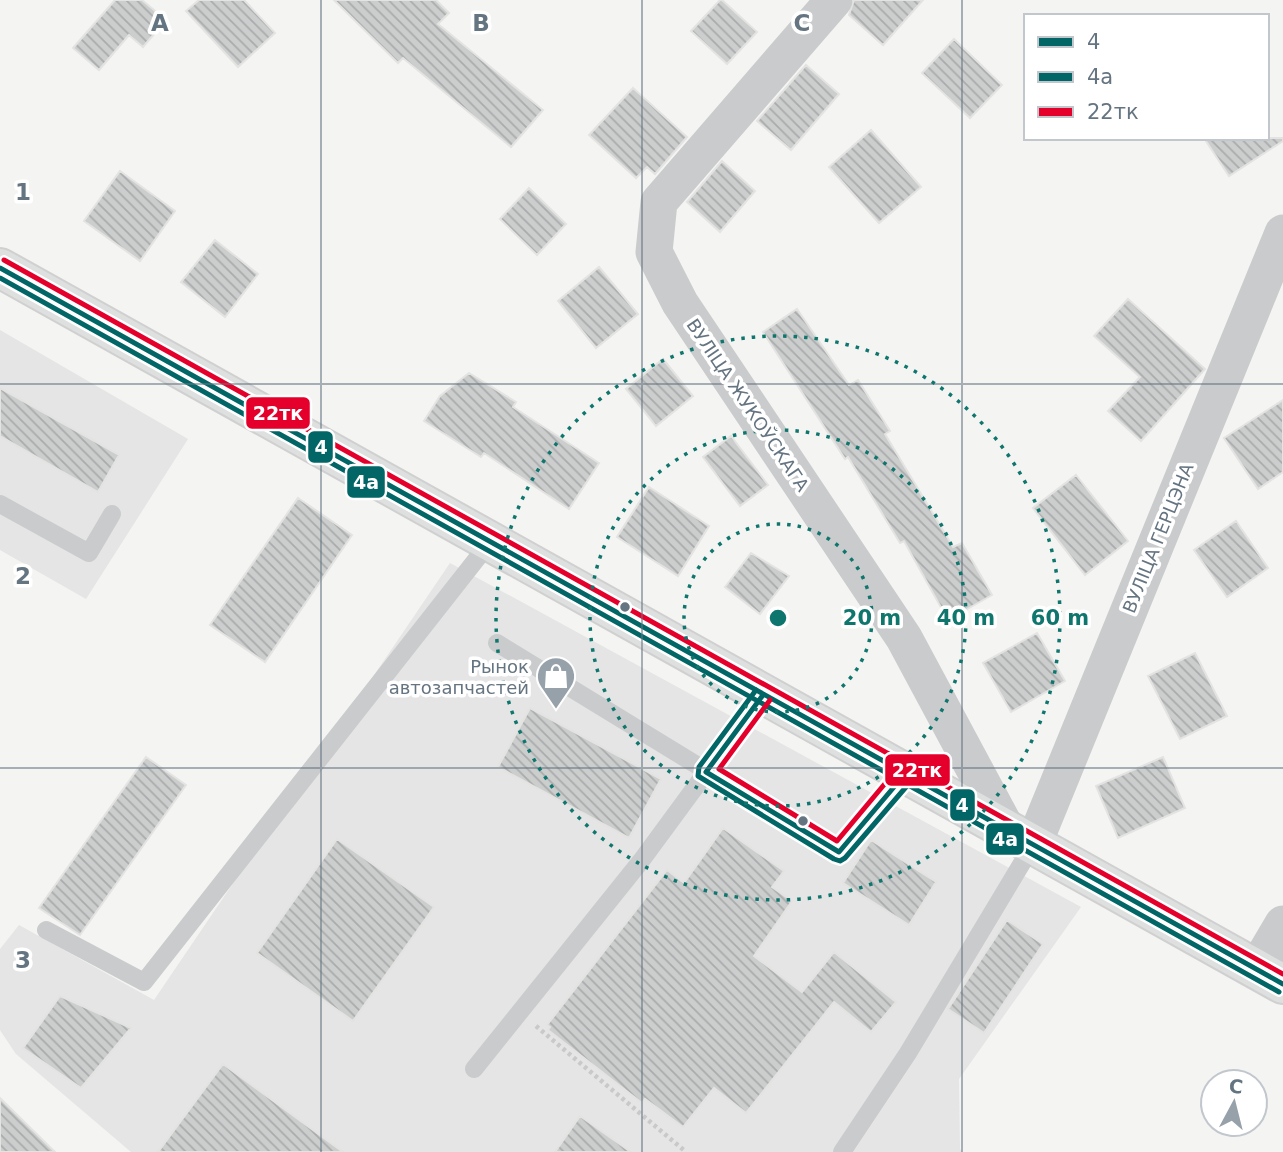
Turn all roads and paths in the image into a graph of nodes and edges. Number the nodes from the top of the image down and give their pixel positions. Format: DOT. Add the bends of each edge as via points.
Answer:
graph roads {
  1 [pos="834,0"];
  2 [pos="1283,233"];
  3 [pos="1,269"];
  4 [pos="0,504"];
  5 [pos="113,514"];
  6 [pos="490,542"];
  7 [pos="497,643"];
  8 [pos="763,695"];
  9 [pos="706,772"];
  10 [pos="905,774"];
  11 [pos="1020,836"];
  12 [pos="1283,924"];
  13 [pos="46,930"];
  14 [pos="1270,976"];
  15 [pos="521,1011"];
  16 [pos="474,1069"];
  17 [pos="686,1152"];
  18 [pos="842,1152"];
  1 -- 11 [label="street, ВУЛІЦА ЖУКОЎСКАГА" via="659,202 654,252 680,303 904,638"];
  2 -- 11 [label="street, ВУЛІЦА ГЕРЦЭНА"];
  3 -- 6 [label="main road"];
  4 -- 5 [label="lane" via="89,553"];
  6 -- 8 [label="main road"];
  6 -- 13 [label="lane" via="144,982"];
  7 -- 9 [label="lane"];
  8 -- 9 [label="lane"];
  8 -- 10 [label="main road"];
  9 -- 10 [label="lane" via="839,852"];
  9 -- 15 [label="lane"];
  10 -- 11 [label="main road"];
  11 -- 14 [label="main road"];
  11 -- 18 [label="lane" via="908,1053"];
  12 -- 14 [label="street"];
  15 -- 16 [label="lane"];
  15 -- 17 [label="path"];
}
